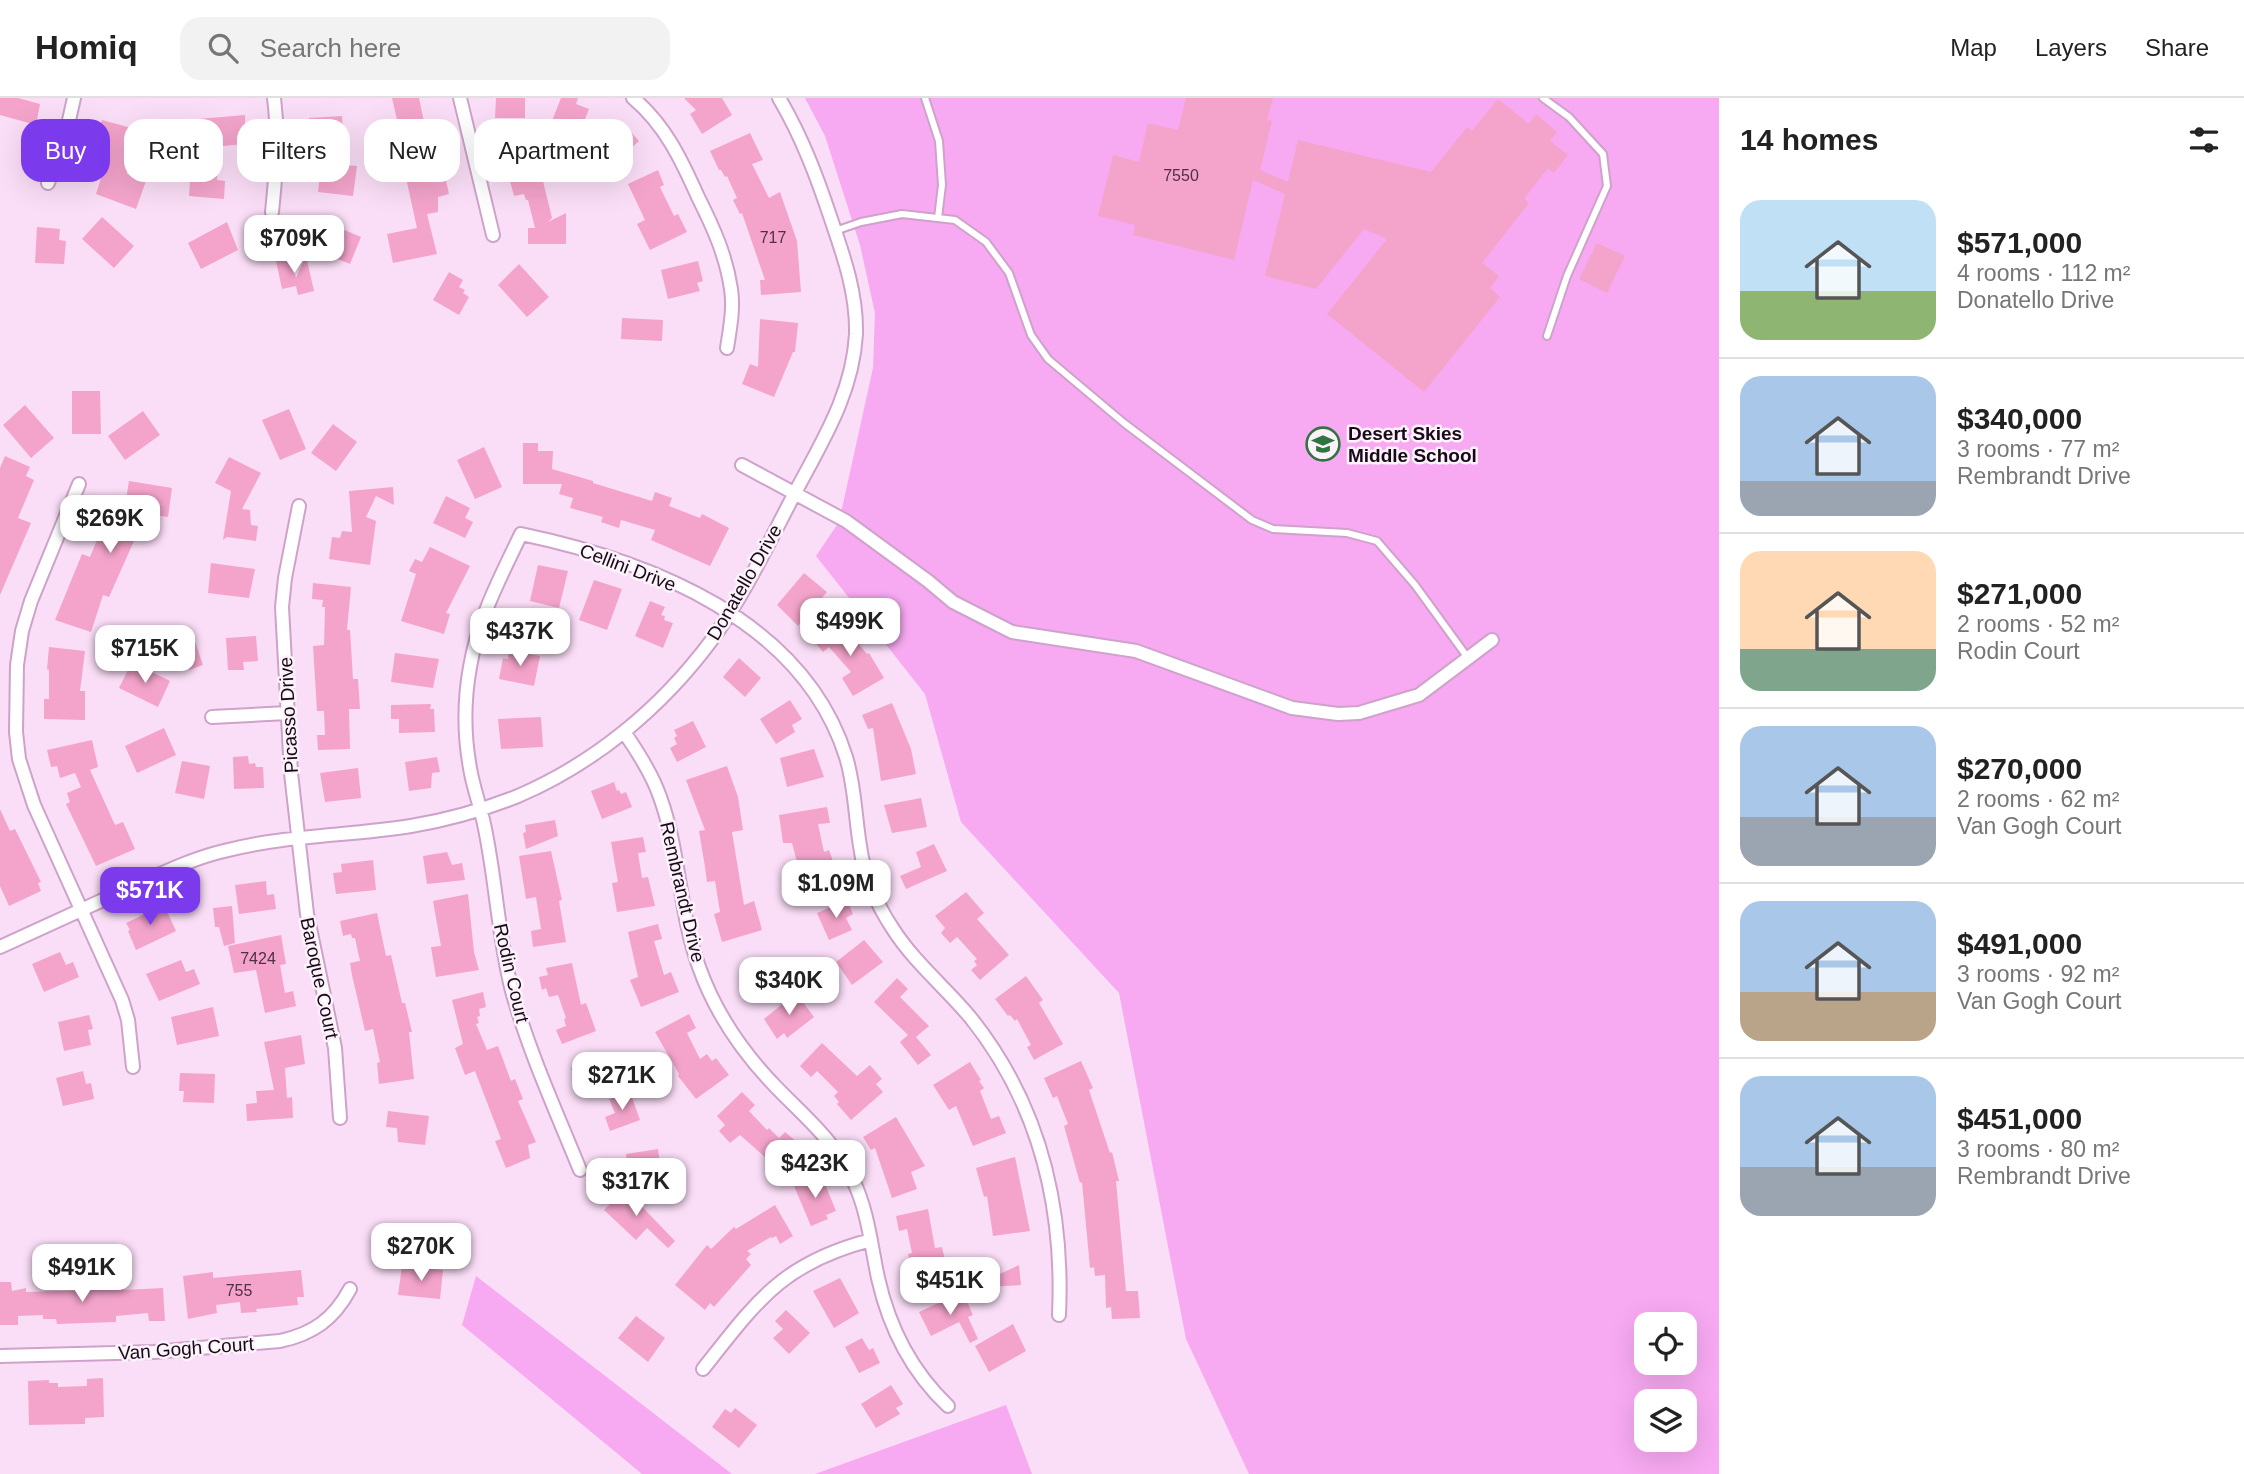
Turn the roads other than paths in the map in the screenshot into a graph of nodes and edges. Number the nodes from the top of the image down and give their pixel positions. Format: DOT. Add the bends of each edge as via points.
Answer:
graph roads {
  1 [pos="74,98"];
  2 [pos="274,98"];
  3 [pos="460,98"];
  4 [pos="633,98"];
  5 [pos="779,98"];
  6 [pos="925,98"];
  7 [pos="1542,98"];
  8 [pos="48,183"];
  9 [pos="272,212"];
  10 [pos="938,218"];
  11 [pos="835,231"];
  12 [pos="493,235"];
  13 [pos="1547,336"];
  14 [pos="727,348"];
  15 [pos="742,465"];
  16 [pos="79,484"];
  17 [pos="794,494"];
  18 [pos="299,506"];
  19 [pos="521,534"];
  20 [pos="729,613"];
  21 [pos="1492,640"];
  22 [pos="1468,658"];
  23 [pos="287,713"];
  24 [pos="212,717"];
  25 [pos="624,732"];
  26 [pos="480,810"];
  27 [pos="298,839"];
  28 [pos="82,910"];
  29 [pos="0,947"];
  30 [pos="133,1066"];
  31 [pos="340,1118"];
  32 [pos="580,1170"];
  33 [pos="872,1240"];
  34 [pos="350,1289"];
  35 [pos="1059,1314"];
  36 [pos="0,1356"];
  37 [pos="703,1369"];
  38 [pos="947,1406"];
  1 -- 8 [label="street"];
  2 -- 9 [label="street" via="278,155"];
  3 -- 12 [label="street"];
  4 -- 14 [label="street" via="676,149 720,244 731,292"];
  5 -- 11 [label="street, Donatello Drive" via="812,162"];
  6 -- 10 [label="lane" via="939,141 942,185"];
  7 -- 13 [label="lane" via="1569,117 1603,154 1607,186 1567,276"];
  10 -- 11 [label="lane" via="902,214"];
  10 -- 22 [label="lane" via="955,220 986,242 1009,273 1031,335 1048,359 1124,423 1252,520 1273,528 1347,533 1377,541"];
  11 -- 17 [label="street, Donatello Drive" via="855,303 853,360 837,414"];
  15 -- 17 [label="street"];
  16 -- 28 [label="street" via="22,631 16,732 27,786"];
  17 -- 20 [label="street, Donatello Drive"];
  17 -- 22 [label="street" via="846,521 953,603 1012,632 1136,651 1292,708 1338,714 1375,709 1419,695"];
  18 -- 23 [label="street, Picasso Drive" via="282,607"];
  19 -- 20 [label="street, Cellini Drive" via="645,570"];
  19 -- 26 [label="street, Rodin Court" via="488,603 469,669 466,735"];
  20 -- 25 [label="street, Donatello Drive" via="687,672"];
  20 -- 35 [label="street, Cellini Drive" via="780,650 821,700 847,758 860,848 878,903 911,954 970,1017 1012,1082 1030,1120 1054,1200 1061,1273"];
  21 -- 22 [label="street"];
  23 -- 24 [label="street"];
  23 -- 27 [label="street, Picasso Drive"];
  25 -- 26 [label="street, Donatello Drive" via="557,777"];
  25 -- 33 [label="street, Rembrandt Drive" via="660,796 688,933 716,1004 754,1063 841,1158 864,1207"];
  26 -- 27 [label="street, Donatello Drive" via="410,826"];
  26 -- 32 [label="street, Rodin Court" via="511,988"];
  27 -- 28 [label="street, Donatello Drive" via="235,848 187,863"];
  27 -- 31 [label="street, Baroque Court" via="307,914 335,1048"];
  28 -- 29 [label="street, Donatello Drive"];
  28 -- 30 [label="street" via="122,1000"];
  33 -- 37 [label="street" via="817,1258 772,1288"];
  33 -- 38 [label="street, Rembrandt Drive" via="892,1325 920,1375"];
  34 -- 36 [label="street, Van Gogh Court" via="342,1305 316,1329 280,1341 154,1352"];
}
